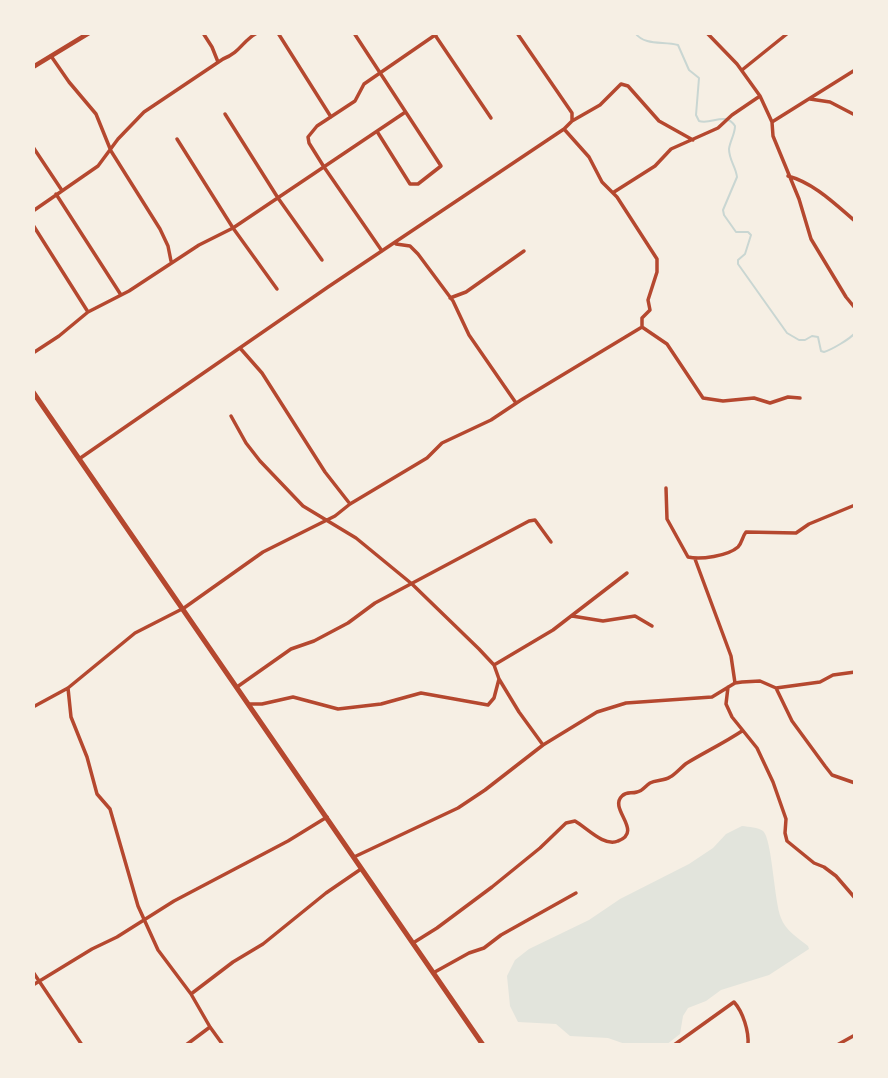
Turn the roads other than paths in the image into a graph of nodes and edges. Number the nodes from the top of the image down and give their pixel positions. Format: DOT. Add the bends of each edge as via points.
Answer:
graph roads {
  1 [pos="89,33"];
  2 [pos="203,33"];
  3 [pos="257,33"];
  4 [pos="278,33"];
  5 [pos="354,33"];
  6 [pos="517,33"];
  7 [pos="707,33"];
  8 [pos="788,33"];
  9 [pos="437,34"];
  10 [pos="51,56"];
  11 [pos="218,62"];
  12 [pos="34,65"];
  13 [pos="742,70"];
  14 [pos="855,70"];
  15 [pos="379,73"];
  16 [pos="760,96"];
  17 [pos="810,99"];
  18 [pos="404,113"];
  19 [pos="225,114"];
  20 [pos="855,115"];
  21 [pos="331,117"];
  22 [pos="491,118"];
  23 [pos="572,121"];
  24 [pos="772,122"];
  25 [pos="564,129"];
  26 [pos="378,132"];
  27 [pos="177,139"];
  28 [pos="693,140"];
  29 [pos="33,147"];
  30 [pos="111,151"];
  31 [pos="324,167"];
  32 [pos="788,176"];
  33 [pos="62,190"];
  34 [pos="613,193"];
  35 [pos="56,194"];
  36 [pos="278,198"];
  37 [pos="33,211"];
  38 [pos="855,221"];
  39 [pos="33,225"];
  40 [pos="233,228"];
  41 [pos="394,244"];
  42 [pos="382,251"];
  43 [pos="524,251"];
  44 [pos="322,260"];
  45 [pos="171,261"];
  46 [pos="277,289"];
  47 [pos="121,295"];
  48 [pos="450,298"];
  49 [pos="855,308"];
  50 [pos="89,312"];
  51 [pos="642,327"];
  52 [pos="240,348"];
  53 [pos="33,353"];
  54 [pos="33,392"];
  55 [pos="800,398"];
  56 [pos="516,402"];
  57 [pos="231,416"];
  58 [pos="79,459"];
  59 [pos="666,488"];
  60 [pos="350,504"];
  61 [pos="855,505"];
  62 [pos="325,521"];
  63 [pos="551,542"];
  64 [pos="695,559"];
  65 [pos="627,573"];
  66 [pos="412,584"];
  67 [pos="184,608"];
  68 [pos="572,616"];
  69 [pos="652,626"];
  70 [pos="494,665"];
  71 [pos="855,671"];
  72 [pos="499,679"];
  73 [pos="734,684"];
  74 [pos="237,687"];
  75 [pos="728,687"];
  76 [pos="68,688"];
  77 [pos="776,688"];
  78 [pos="249,704"];
  79 [pos="33,707"];
  80 [pos="742,731"];
  81 [pos="543,745"];
  82 [pos="855,783"];
  83 [pos="327,817"];
  84 [pos="354,857"];
  85 [pos="361,868"];
  86 [pos="576,892"];
  87 [pos="855,898"];
  88 [pos="145,919"];
  89 [pos="413,943"];
  90 [pos="33,972"];
  91 [pos="433,973"];
  92 [pos="39,982"];
  93 [pos="33,985"];
  94 [pos="191,994"];
  95 [pos="210,1027"];
  96 [pos="855,1035"];
  97 [pos="82,1045"];
  98 [pos="186,1045"];
  99 [pos="223,1045"];
  100 [pos="483,1045"];
  101 [pos="674,1045"];
  102 [pos="748,1045"];
  103 [pos="837,1045"];
  1 -- 10 [label="street"];
  2 -- 11 [label="street"];
  3 -- 11 [label="street" via="235,54"];
  4 -- 21 [label="street"];
  5 -- 15 [label="street"];
  6 -- 23 [label="street" via="572,113"];
  7 -- 13 [label="street"];
  8 -- 13 [label="street"];
  9 -- 15 [label="street"];
  9 -- 22 [label="street"];
  10 -- 12 [label="street"];
  10 -- 30 [label="street" via="96,114"];
  11 -- 30 [label="street" via="145,112"];
  13 -- 16 [label="street"];
  14 -- 17 [label="street"];
  15 -- 18 [label="street"];
  15 -- 21 [label="street" via="364,84 355,101"];
  16 -- 24 [label="street"];
  16 -- 28 [label="street"];
  17 -- 20 [label="street" via="830,102"];
  17 -- 24 [label="street"];
  18 -- 26 [label="street"];
  18 -- 26 [label="street" via="441,166 418,184 410,184"];
  19 -- 36 [label="street"];
  21 -- 31 [label="street" via="308,137"];
  23 -- 25 [label="street"];
  23 -- 28 [label="street" via="600,105 621,83 659,121"];
  24 -- 32 [label="street"];
  25 -- 34 [label="street"];
  25 -- 41 [label="street"];
  26 -- 31 [label="street"];
  27 -- 40 [label="street"];
  28 -- 34 [label="street" via="671,149"];
  29 -- 33 [label="street"];
  30 -- 33 [label="street"];
  30 -- 45 [label="street" via="160,229"];
  31 -- 36 [label="street"];
  31 -- 42 [label="street"];
  32 -- 38 [label="street" via="814,188"];
  32 -- 49 [label="street" via="811,239"];
  33 -- 35 [label="street"];
  34 -- 51 [label="street" via="657,259 650,310 642,318"];
  35 -- 37 [label="street"];
  35 -- 47 [label="street"];
  36 -- 40 [label="street"];
  36 -- 44 [label="street"];
  39 -- 50 [label="street"];
  40 -- 45 [label="street"];
  40 -- 46 [label="street"];
  41 -- 42 [label="street"];
  41 -- 48 [label="street" via="410,246"];
  42 -- 52 [label="street"];
  43 -- 48 [label="street" via="466,292"];
  45 -- 47 [label="street"];
  47 -- 50 [label="street"];
  48 -- 56 [label="street" via="469,335"];
  50 -- 53 [label="street"];
  51 -- 55 [label="street" via="667,344 702,398 754,398 769,403"];
  51 -- 56 [label="street"];
  52 -- 58 [label="street"];
  52 -- 60 [label="street" via="262,373"];
  54 -- 58 [label="main road"];
  56 -- 60 [label="street" via="491,420 442,443 427,458"];
  57 -- 62 [label="street" via="260,461 303,506"];
  58 -- 67 [label="main road"];
  59 -- 64 [label="street" via="667,519 688,557"];
  60 -- 62 [label="street"];
  61 -- 64 [label="street" via="796,533 746,532 737,548"];
  62 -- 66 [label="street" via="356,538"];
  62 -- 67 [label="street" via="263,552"];
  63 -- 66 [label="street" via="540,524 529,520"];
  64 -- 73 [label="street" via="731,656"];
  65 -- 68 [label="street"];
  66 -- 70 [label="street"];
  66 -- 74 [label="street" via="337,629 291,649"];
  67 -- 74 [label="main road"];
  67 -- 76 [label="street" via="135,633"];
  68 -- 69 [label="street" via="603,621 635,616"];
  68 -- 70 [label="street"];
  70 -- 72 [label="street"];
  71 -- 77 [label="street"];
  72 -- 78 [label="street" via="488,705 421,693 338,709 293,697"];
  72 -- 81 [label="street"];
  73 -- 75 [label="street"];
  73 -- 77 [label="street" via="760,681"];
  74 -- 78 [label="main road"];
  75 -- 80 [label="street" via="726,705"];
  75 -- 81 [label="street" via="712,697 608,707"];
  76 -- 79 [label="street"];
  76 -- 88 [label="street" via="71,717 97,794 110,809"];
  77 -- 82 [label="street" via="792,721 832,775"];
  78 -- 83 [label="main road"];
  80 -- 87 [label="street" via="757,748 773,782 788,841 836,876"];
  80 -- 89 [label="street" via="670,777 620,797 619,810 628,825 621,840 604,840 575,821 566,823 492,887"];
  81 -- 84 [label="street" via="458,808"];
  83 -- 84 [label="main road"];
  83 -- 88 [label="street"];
  84 -- 85 [label="main road"];
  85 -- 89 [label="main road"];
  85 -- 94 [label="street"];
  86 -- 91 [label="street"];
  88 -- 92 [label="street"];
  88 -- 94 [label="street" via="158,950"];
  89 -- 91 [label="main road"];
  90 -- 92 [label="street"];
  91 -- 100 [label="main road"];
  92 -- 93 [label="street"];
  92 -- 97 [label="street"];
  94 -- 95 [label="street"];
  95 -- 98 [label="street"];
  95 -- 99 [label="street"];
  96 -- 103 [label="street"];
  101 -- 102 [label="street" via="734,1002"];
}
